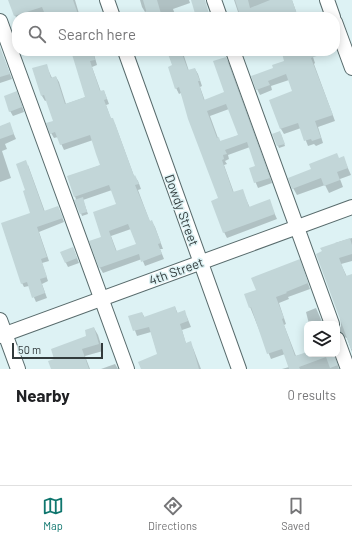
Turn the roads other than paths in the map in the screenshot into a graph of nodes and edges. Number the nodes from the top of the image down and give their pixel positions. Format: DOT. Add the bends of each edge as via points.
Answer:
graph roads {
  1 [pos="107,0"];
  2 [pos="214,0"];
  3 [pos="327,0"];
  4 [pos="111,12"];
  5 [pos="218,12"];
  6 [pos="331,12"];
  7 [pos="0,21"];
  8 [pos="340,36"];
  9 [pos="12,54"];
  10 [pos="13,56"];
  11 [pos="127,56"];
  12 [pos="235,56"];
  13 [pos="352,68"];
  14 [pos="352,207"];
  15 [pos="297,227"];
  16 [pos="200,262"];
  17 [pos="101,299"];
  18 [pos="0,320"];
  19 [pos="331,321"];
  20 [pos="2,335"];
  21 [pos="340,347"];
  22 [pos="18,369"];
  23 [pos="127,369"];
  24 [pos="239,369"];
  25 [pos="348,369"];
  1 -- 4 [label="street"];
  2 -- 5 [label="street"];
  3 -- 6 [label="street"];
  7 -- 9 [label="street"];
  8 -- 13 [label="street"];
  10 -- 17 [label="street"];
  11 -- 16 [label="street, Dowdy Street"];
  12 -- 15 [label="street"];
  14 -- 15 [label="street, 4th Street"];
  15 -- 16 [label="street, 4th Street"];
  15 -- 19 [label="street"];
  16 -- 17 [label="street, 4th Street"];
  16 -- 24 [label="street, Dowdy Street"];
  17 -- 20 [label="street, 4th Street"];
  17 -- 23 [label="street"];
  18 -- 20 [label="street"];
  20 -- 22 [label="street"];
  21 -- 25 [label="street"];
}
